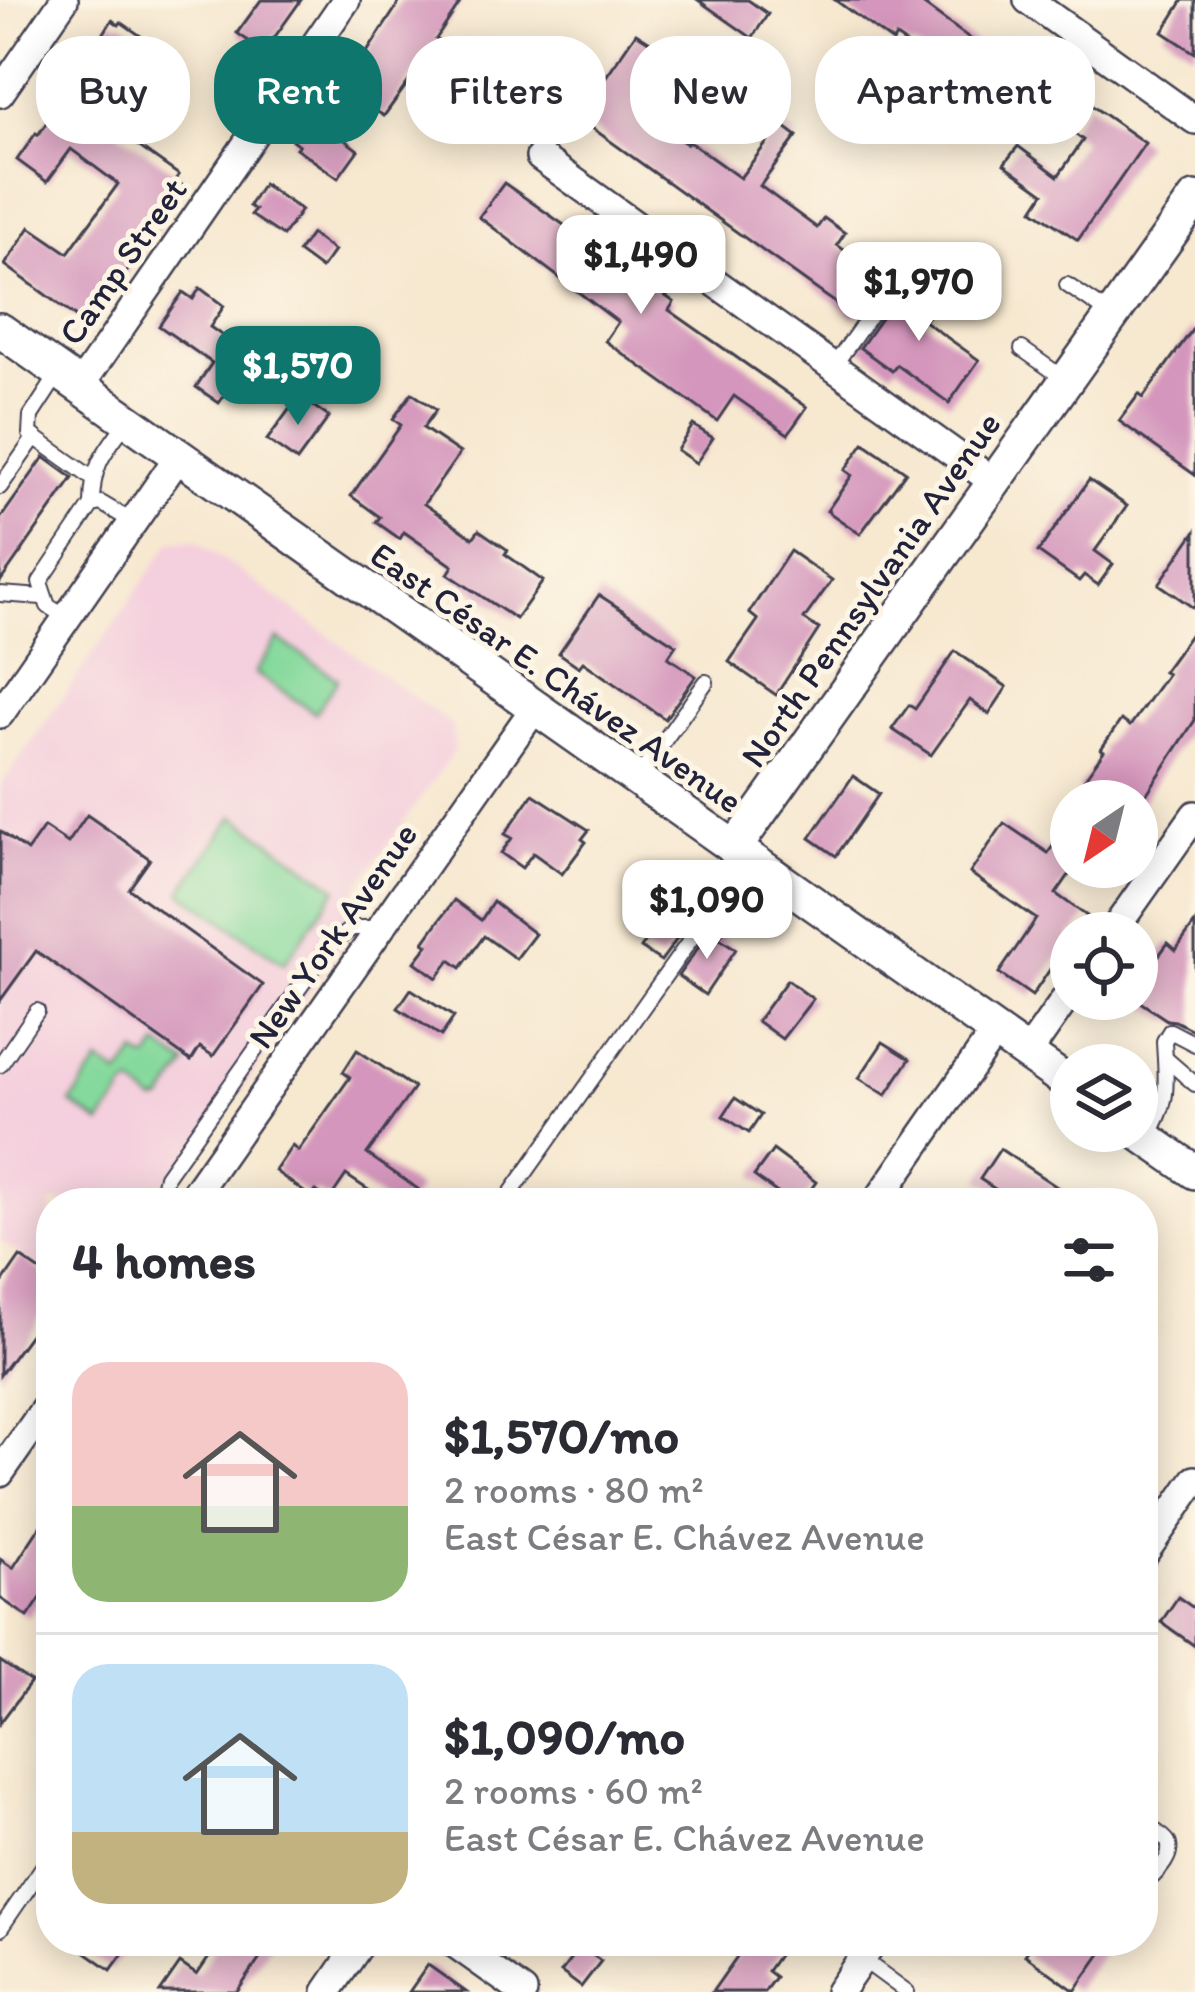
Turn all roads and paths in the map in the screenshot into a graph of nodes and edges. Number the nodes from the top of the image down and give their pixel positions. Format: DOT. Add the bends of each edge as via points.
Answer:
graph roads {
  1 [pos="64,0"];
  2 [pos="346,0"];
  3 [pos="1028,0"];
  4 [pos="0,93"];
  5 [pos="1195,120"];
  6 [pos="540,158"];
  7 [pos="1195,199"];
  8 [pos="1067,285"];
  9 [pos="932,288"];
  10 [pos="1113,316"];
  11 [pos="0,331"];
  12 [pos="1022,349"];
  13 [pos="833,368"];
  14 [pos="70,379"];
  15 [pos="1066,380"];
  16 [pos="128,420"];
  17 [pos="35,437"];
  18 [pos="179,456"];
  19 [pos="92,478"];
  20 [pos="994,482"];
  21 [pos="0,487"];
  22 [pos="92,505"];
  23 [pos="133,522"];
  24 [pos="0,594"];
  25 [pos="43,597"];
  26 [pos="67,618"];
  27 [pos="706,682"];
  28 [pos="534,709"];
  29 [pos="0,714"];
  30 [pos="635,780"];
  31 [pos="1195,815"];
  32 [pos="741,854"];
  33 [pos="1127,912"];
  34 [pos="381,928"];
  35 [pos="37,1011"];
  36 [pos="1051,1020"];
  37 [pos="995,1032"];
  38 [pos="1195,1044"];
  39 [pos="1027,1054"];
  40 [pos="1165,1058"];
  41 [pos="0,1065"];
  42 [pos="1050,1070"];
  43 [pos="1195,1084"];
  44 [pos="1158,1117"];
  45 [pos="1158,1146"];
  46 [pos="1195,1172"];
  47 [pos="164,1188"];
  48 [pos="199,1188"];
  49 [pos="514,1188"];
  50 [pos="886,1188"];
  51 [pos="36,1421"];
  52 [pos="0,1473"];
  53 [pos="1195,1480"];
  54 [pos="1158,1533"];
  55 [pos="1158,1833"];
  56 [pos="1158,1869"];
  57 [pos="36,1877"];
  58 [pos="0,1929"];
  59 [pos="352,1956"];
  60 [pos="473,1956"];
  61 [pos="864,1956"];
  62 [pos="874,1956"];
  63 [pos="327,1992"];
  64 [pos="524,1992"];
  65 [pos="839,1992"];
  66 [pos="907,1992"];
  1 -- 4 [label="street"];
  2 -- 14 [label="street, Camp Street"];
  3 -- 5 [label="street"];
  6 -- 13 [label="street"];
  7 -- 10 [label="street, North Pennsylvania Avenue"];
  8 -- 10 [label="lane"];
  9 -- 13 [label="lane" via="930,272 904,267"];
  10 -- 15 [label="street, North Pennsylvania Avenue"];
  11 -- 14 [label="street, East César E. Chávez Avenue"];
  12 -- 15 [label="lane"];
  13 -- 20 [label="street"];
  14 -- 16 [label="street, East César E. Chávez Avenue"];
  14 -- 17 [label="lane" via="32,416"];
  15 -- 20 [label="street, North Pennsylvania Avenue"];
  16 -- 18 [label="street, East César E. Chávez Avenue"];
  16 -- 19 [label="lane"];
  17 -- 19 [label="lane"];
  17 -- 21 [label="lane"];
  18 -- 23 [label="street"];
  18 -- 28 [label="street, East César E. Chávez Avenue"];
  19 -- 22 [label="lane"];
  20 -- 32 [label="street, North Pennsylvania Avenue"];
  22 -- 23 [label="lane"];
  22 -- 25 [label="lane" via="40,582"];
  23 -- 26 [label="street"];
  24 -- 25 [label="lane"];
  25 -- 26 [label="lane"];
  26 -- 29 [label="street"];
  27 -- 30 [label="lane"];
  28 -- 30 [label="street, East César E. Chávez Avenue"];
  28 -- 34 [label="street, New York Avenue"];
  30 -- 32 [label="street, East César E. Chávez Avenue"];
  31 -- 33 [label="street"];
  32 -- 37 [label="street, East César E. Chávez Avenue"];
  32 -- 49 [label="lane"];
  34 -- 47 [label="lane" via="352,928 329,946"];
  34 -- 48 [label="street, New York Avenue"];
  35 -- 41 [label="lane"];
  36 -- 39 [label="street"];
  37 -- 39 [label="street, East César E. Chávez Avenue"];
  37 -- 50 [label="street"];
  38 -- 40 [label="lane" via="1170,1031"];
  39 -- 42 [label="street, East César E. Chávez Avenue"];
  40 -- 43 [label="lane"];
  40 -- 44 [label="lane"];
  45 -- 46 [label="street"];
  51 -- 52 [label="street"];
  53 -- 54 [label="street"];
  55 -- 56 [label="lane" via="1170,1848"];
  57 -- 58 [label="lane"];
  59 -- 63 [label="street"];
  60 -- 64 [label="street"];
  61 -- 65 [label="street"];
  62 -- 66 [label="lane"];
}
